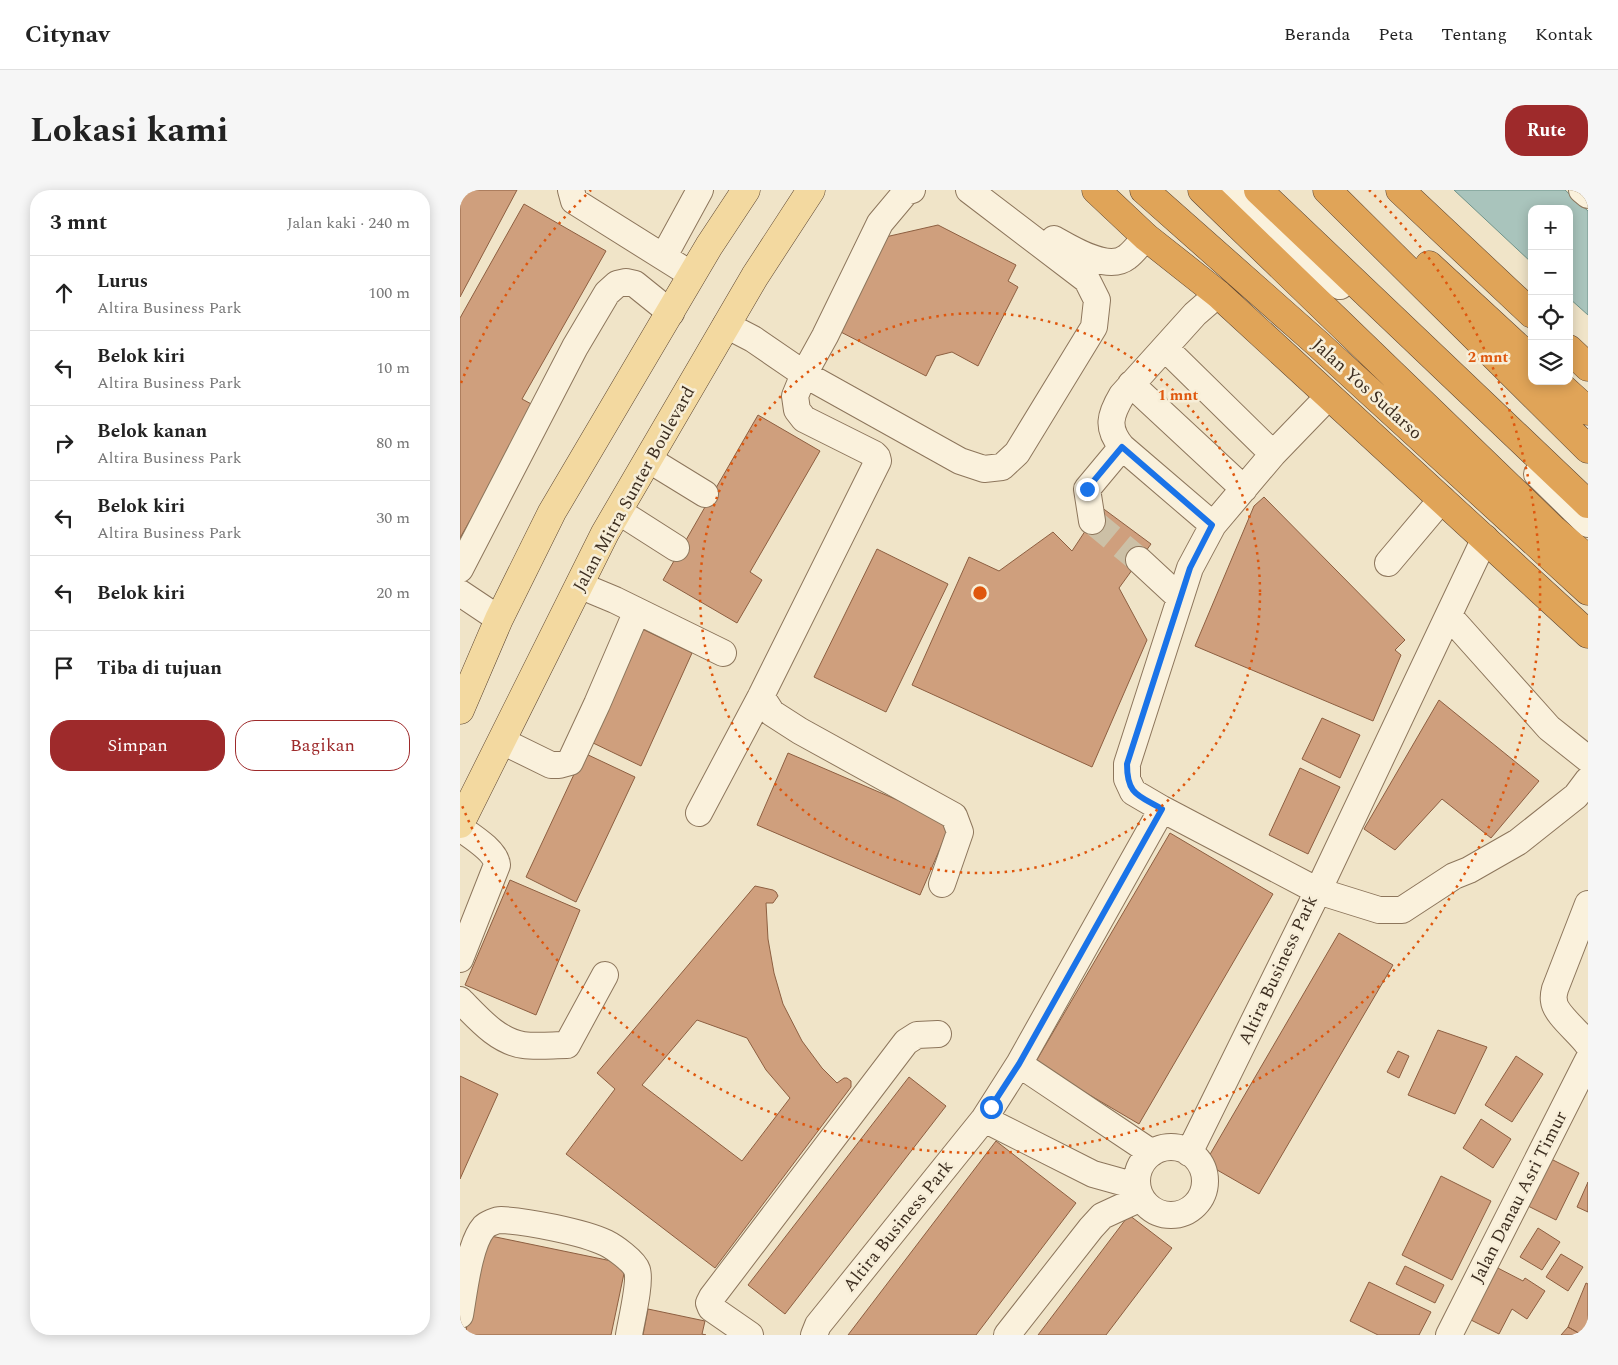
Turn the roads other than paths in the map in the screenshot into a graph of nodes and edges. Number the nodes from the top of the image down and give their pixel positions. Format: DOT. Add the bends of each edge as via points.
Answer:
graph roads {
  1 [pos="571,190"];
  2 [pos="700,190"];
  3 [pos="746,190"];
  4 [pos="812,190"];
  5 [pos="912,190"];
  6 [pos="969,190"];
  7 [pos="1096,190"];
  8 [pos="1144,190"];
  9 [pos="1202,190"];
  10 [pos="1234,190"];
  11 [pos="1258,190"];
  12 [pos="1400,190"];
  13 [pos="1582,190"];
  14 [pos="1336,192"];
  15 [pos="1588,195"];
  16 [pos="1013,223"];
  17 [pos="1146,237"];
  18 [pos="664,256"];
  19 [pos="692,275"];
  20 [pos="1218,294"];
  21 [pos="1528,310"];
  22 [pos="671,313"];
  23 [pos="726,325"];
  24 [pos="1165,348"];
  25 [pos="1573,353"];
  26 [pos="1528,357"];
  27 [pos="1588,367"];
  28 [pos="804,374"];
  29 [pos="1559,385"];
  30 [pos="1126,390"];
  31 [pos="1329,396"];
  32 [pos="1588,411"];
  33 [pos="1122,447"];
  34 [pos="1588,449"];
  35 [pos="1273,454"];
  36 [pos="648,459"];
  37 [pos="1244,489"];
  38 [pos="705,494"];
  39 [pos="1442,499"];
  40 [pos="1588,504"];
  41 [pos="618,511"];
  42 [pos="1092,521"];
  43 [pos="1588,524"];
  44 [pos="1212,525"];
  45 [pos="1485,538"];
  46 [pos="676,548"];
  47 [pos="1588,559"];
  48 [pos="1140,560"];
  49 [pos="1388,563"];
  50 [pos="460,569"];
  51 [pos="579,585"];
  52 [pos="1588,591"];
  53 [pos="460,592"];
  54 [pos="1180,598"];
  55 [pos="638,611"];
  56 [pos="1449,616"];
  57 [pos="499,619"];
  58 [pos="1588,634"];
  59 [pos="723,654"];
  60 [pos="762,696"];
  61 [pos="460,710"];
  62 [pos="502,741"];
  63 [pos="1588,759"];
  64 [pos="1588,780"];
  65 [pos="1162,809"];
  66 [pos="699,813"];
  67 [pos="460,826"];
  68 [pos="942,884"];
  69 [pos="1318,891"];
  70 [pos="1588,904"];
  71 [pos="460,959"];
  72 [pos="605,976"];
  73 [pos="460,1000"];
  74 [pos="938,1034"];
  75 [pos="1588,1045"];
  76 [pos="1588,1060"];
  77 [pos="1019,1064"];
  78 [pos="984,1119"];
  79 [pos="1189,1153"];
  80 [pos="1152,1154"];
  81 [pos="1139,1192"];
  82 [pos="460,1315"];
  83 [pos="629,1335"];
  84 [pos="750,1335"];
  85 [pos="814,1335"];
  86 [pos="1006,1335"];
  87 [pos="1449,1335"];
  1 -- 18 [label="street" via="574,201"];
  2 -- 18 [label="street"];
  3 -- 19 [label="main road"];
  4 -- 23 [label="main road, Jalan Mitra Sunter Boulevard"];
  5 -- 28 [label="street" via="906,192 880,223"];
  6 -- 16 [label="street"];
  7 -- 17 [label="highway"];
  8 -- 52 [label="highway, Jalan Yos Sudarso"];
  9 -- 47 [label="highway" via="1554,530"];
  10 -- 43 [label="street" via="1385,326"];
  11 -- 40 [label="highway"];
  12 -- 21 [label="highway"];
  13 -- 15 [label="street"];
  14 -- 26 [label="highway"];
  14 -- 34 [label="highway"];
  16 -- 17 [label="street" via="1102,261 1115,262 1127,258"];
  16 -- 28 [label="street" via="1088,280 1097,300 1094,327 1017,453 1002,467 984,469 960,461"];
  17 -- 20 [label="highway"];
  18 -- 19 [label="street"];
  19 -- 22 [label="main road"];
  20 -- 24 [label="street"];
  20 -- 31 [label="highway"];
  22 -- 50 [label="street" via="635,284 617,284 607,293 574,347"];
  22 -- 57 [label="main road" via="552,512"];
  23 -- 28 [label="street" via="753,339"];
  23 -- 36 [label="main road, Jalan Mitra Sunter Boulevard"];
  24 -- 30 [label="street"];
  24 -- 35 [label="street"];
  25 -- 27 [label="highway"];
  28 -- 60 [label="street" via="795,396 797,410 804,419 874,454 878,460"];
  29 -- 32 [label="highway"];
  30 -- 33 [label="street" via="1114,408 1112,422 1113,436"];
  30 -- 37 [label="street"];
  31 -- 35 [label="street, Altira Business Park"];
  31 -- 39 [label="highway"];
  33 -- 42 [label="street" via="1087,489"];
  33 -- 44 [label="street"];
  35 -- 37 [label="street, Altira Business Park"];
  36 -- 38 [label="street"];
  36 -- 41 [label="main road, Jalan Mitra Sunter Boulevard"];
  37 -- 44 [label="street, Altira Business Park"];
  39 -- 45 [label="highway"];
  39 -- 49 [label="street"];
  41 -- 46 [label="street"];
  41 -- 51 [label="main road, Jalan Mitra Sunter Boulevard"];
  44 -- 54 [label="street, Altira Business Park" via="1190,568"];
  45 -- 56 [label="street"];
  45 -- 58 [label="highway"];
  48 -- 54 [label="street"];
  51 -- 55 [label="street"];
  51 -- 62 [label="main road, Jalan Mitra Sunter Boulevard"];
  53 -- 57 [label="street"];
  54 -- 65 [label="street, Altira Business Park" via="1127,764 1127,779 1133,792"];
  55 -- 59 [label="street"];
  55 -- 62 [label="street" via="570,762 551,765"];
  56 -- 63 [label="street" via="1549,728"];
  56 -- 69 [label="street"];
  57 -- 61 [label="main road"];
  60 -- 66 [label="street"];
  60 -- 68 [label="street" via="772,713 800,731 954,816 960,832"];
  62 -- 67 [label="main road, Jalan Mitra Sunter Boulevard"];
  64 -- 69 [label="street" via="1576,796 1518,842 1454,876 1402,910 1379,910"];
  65 -- 69 [label="street, Altira Business Park"];
  65 -- 77 [label="street, Altira Business Park"];
  67 -- 71 [label="street" via="492,853 496,865"];
  69 -- 79 [label="street, Altira Business Park"];
  70 -- 75 [label="street" via="1555,989 1554,1001 1556,1009"];
  72 -- 73 [label="street" via="567,1044 525,1046 508,1042"];
  74 -- 84 [label="street" via="917,1036 906,1042 712,1297 711,1308"];
  76 -- 87 [label="street, Jalan Danau Asri Timur"];
  77 -- 78 [label="street, Altira Business Park"];
  77 -- 80 [label="street"];
  78 -- 81 [label="street" via="1093,1174"];
  78 -- 85 [label="street, Altira Business Park" via="818,1325"];
  79 -- 80 [label="street" via="1179,1148 1168,1148"];
  79 -- 81 [label="street" via="1200,1164 1204,1180 1201,1195 1192,1208 1180,1214 1167,1215 1149,1208"];
  80 -- 81 [label="street" via="1141,1165"];
  81 -- 86 [label="street" via="1102,1216"];
  82 -- 83 [label="street" via="474,1245 484,1226 499,1220 582,1235 606,1243 628,1259 637,1270"];
}
